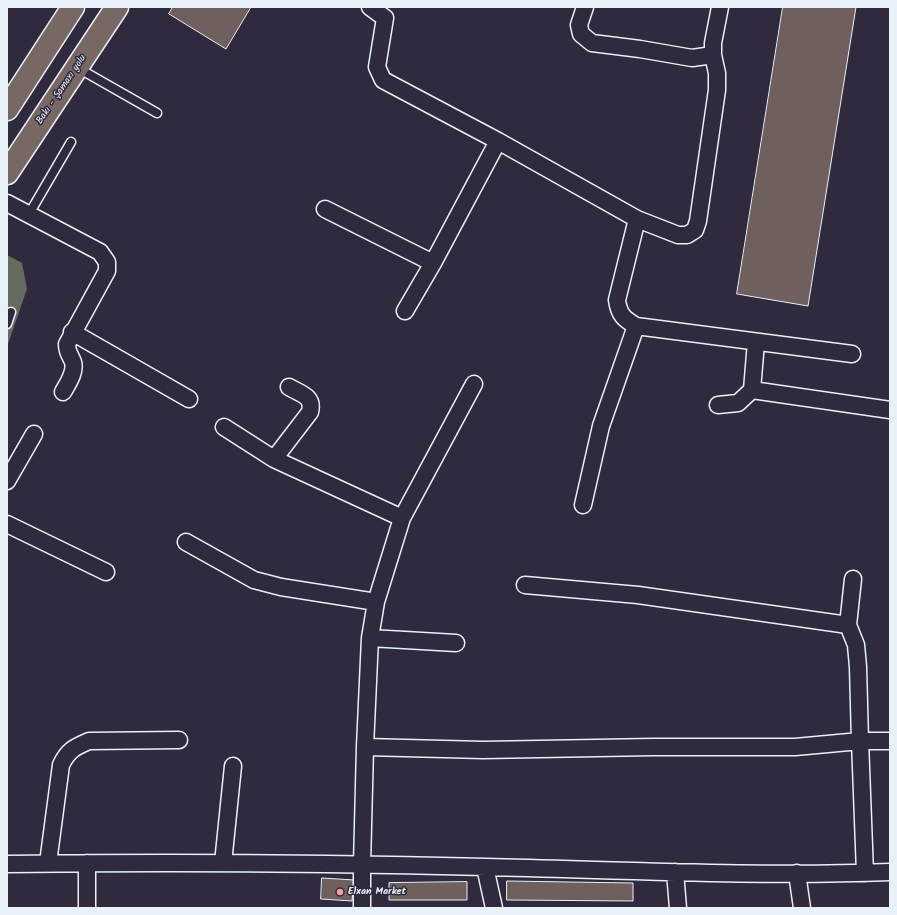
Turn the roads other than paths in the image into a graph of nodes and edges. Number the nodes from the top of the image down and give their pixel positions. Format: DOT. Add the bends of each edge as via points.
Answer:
graph roads {
  1 [pos="74,7"];
  2 [pos="370,7"];
  3 [pos="585,7"];
  4 [pos="720,7"];
  5 [pos="118,9"];
  6 [pos="713,55"];
  7 [pos="77,68"];
  8 [pos="7,110"];
  9 [pos="157,113"];
  10 [pos="498,141"];
  11 [pos="71,142"];
  12 [pos="7,172"];
  13 [pos="7,203"];
  14 [pos="325,209"];
  15 [pos="29,214"];
  16 [pos="637,219"];
  17 [pos="433,263"];
  18 [pos="405,310"];
  19 [pos="11,312"];
  20 [pos="7,324"];
  21 [pos="636,326"];
  22 [pos="72,332"];
  23 [pos="756,342"];
  24 [pos="852,354"];
  25 [pos="474,384"];
  26 [pos="289,387"];
  27 [pos="752,390"];
  28 [pos="63,392"];
  29 [pos="189,399"];
  30 [pos="718,405"];
  31 [pos="890,410"];
  32 [pos="224,427"];
  33 [pos="34,434"];
  34 [pos="274,459"];
  35 [pos="7,481"];
  36 [pos="583,505"];
  37 [pos="402,518"];
  38 [pos="7,524"];
  39 [pos="186,542"];
  40 [pos="106,572"];
  41 [pos="853,579"];
  42 [pos="525,585"];
  43 [pos="376,602"];
  44 [pos="848,625"];
  45 [pos="370,638"];
  46 [pos="456,643"];
  47 [pos="179,740"];
  48 [pos="860,741"];
  49 [pos="890,741"];
  50 [pos="365,747"];
  51 [pos="232,766"];
  52 [pos="87,863"];
  53 [pos="223,863"];
  54 [pos="7,864"];
  55 [pos="48,864"];
  56 [pos="362,864"];
  57 [pos="485,867"];
  58 [pos="675,872"];
  59 [pos="890,872"];
  60 [pos="797,873"];
  61 [pos="865,873"];
  62 [pos="87,908"];
  63 [pos="362,908"];
  64 [pos="494,908"];
  65 [pos="678,908"];
  66 [pos="802,908"];
  1 -- 8 [label="highway"];
  2 -- 10 [label="street" via="385,18 377,67 382,80"];
  3 -- 6 [label="street" via="579,25 581,34 592,43 692,58"];
  4 -- 6 [label="street"];
  5 -- 7 [label="highway, Bakı - Şamaxı yolu"];
  6 -- 16 [label="street" via="717,90 695,230 678,235"];
  7 -- 9 [label="lane"];
  7 -- 12 [label="highway, Bakı - Şamaxı yolu"];
  10 -- 16 [label="street"];
  10 -- 17 [label="street"];
  11 -- 15 [label="lane"];
  13 -- 15 [label="street"];
  14 -- 17 [label="street"];
  15 -- 22 [label="street" via="100,252 107,262 107,270"];
  16 -- 21 [label="street" via="617,300 618,309 625,319"];
  17 -- 18 [label="street"];
  19 -- 20 [label="lane"];
  21 -- 23 [label="street"];
  21 -- 36 [label="street" via="601,426"];
  22 -- 28 [label="street" via="67,352 73,363 72,374"];
  22 -- 29 [label="street"];
  23 -- 24 [label="street"];
  23 -- 27 [label="street"];
  25 -- 37 [label="street"];
  26 -- 34 [label="street" via="309,399 312,404 310,412"];
  27 -- 30 [label="street" via="738,403"];
  27 -- 31 [label="street"];
  32 -- 34 [label="street"];
  33 -- 35 [label="street"];
  34 -- 37 [label="street"];
  37 -- 43 [label="street"];
  38 -- 40 [label="street"];
  39 -- 43 [label="street" via="254,580 281,587"];
  41 -- 44 [label="street"];
  42 -- 44 [label="street" via="638,595"];
  43 -- 45 [label="street"];
  44 -- 48 [label="street" via="856,645"];
  45 -- 46 [label="street"];
  45 -- 50 [label="street"];
  47 -- 55 [label="street" via="89,742 76,746 66,755 61,765"];
  48 -- 49 [label="street"];
  48 -- 50 [label="street" via="795,747 483,750"];
  48 -- 61 [label="street"];
  50 -- 56 [label="street"];
  51 -- 53 [label="street"];
  52 -- 53 [label="street"];
  52 -- 55 [label="street"];
  52 -- 62 [label="street"];
  53 -- 56 [label="street"];
  54 -- 55 [label="street"];
  56 -- 57 [label="street"];
  56 -- 63 [label="street"];
  57 -- 58 [label="street"];
  57 -- 64 [label="street"];
  58 -- 60 [label="street"];
  58 -- 65 [label="street"];
  59 -- 61 [label="street"];
  60 -- 61 [label="street"];
  60 -- 66 [label="street"];
}
